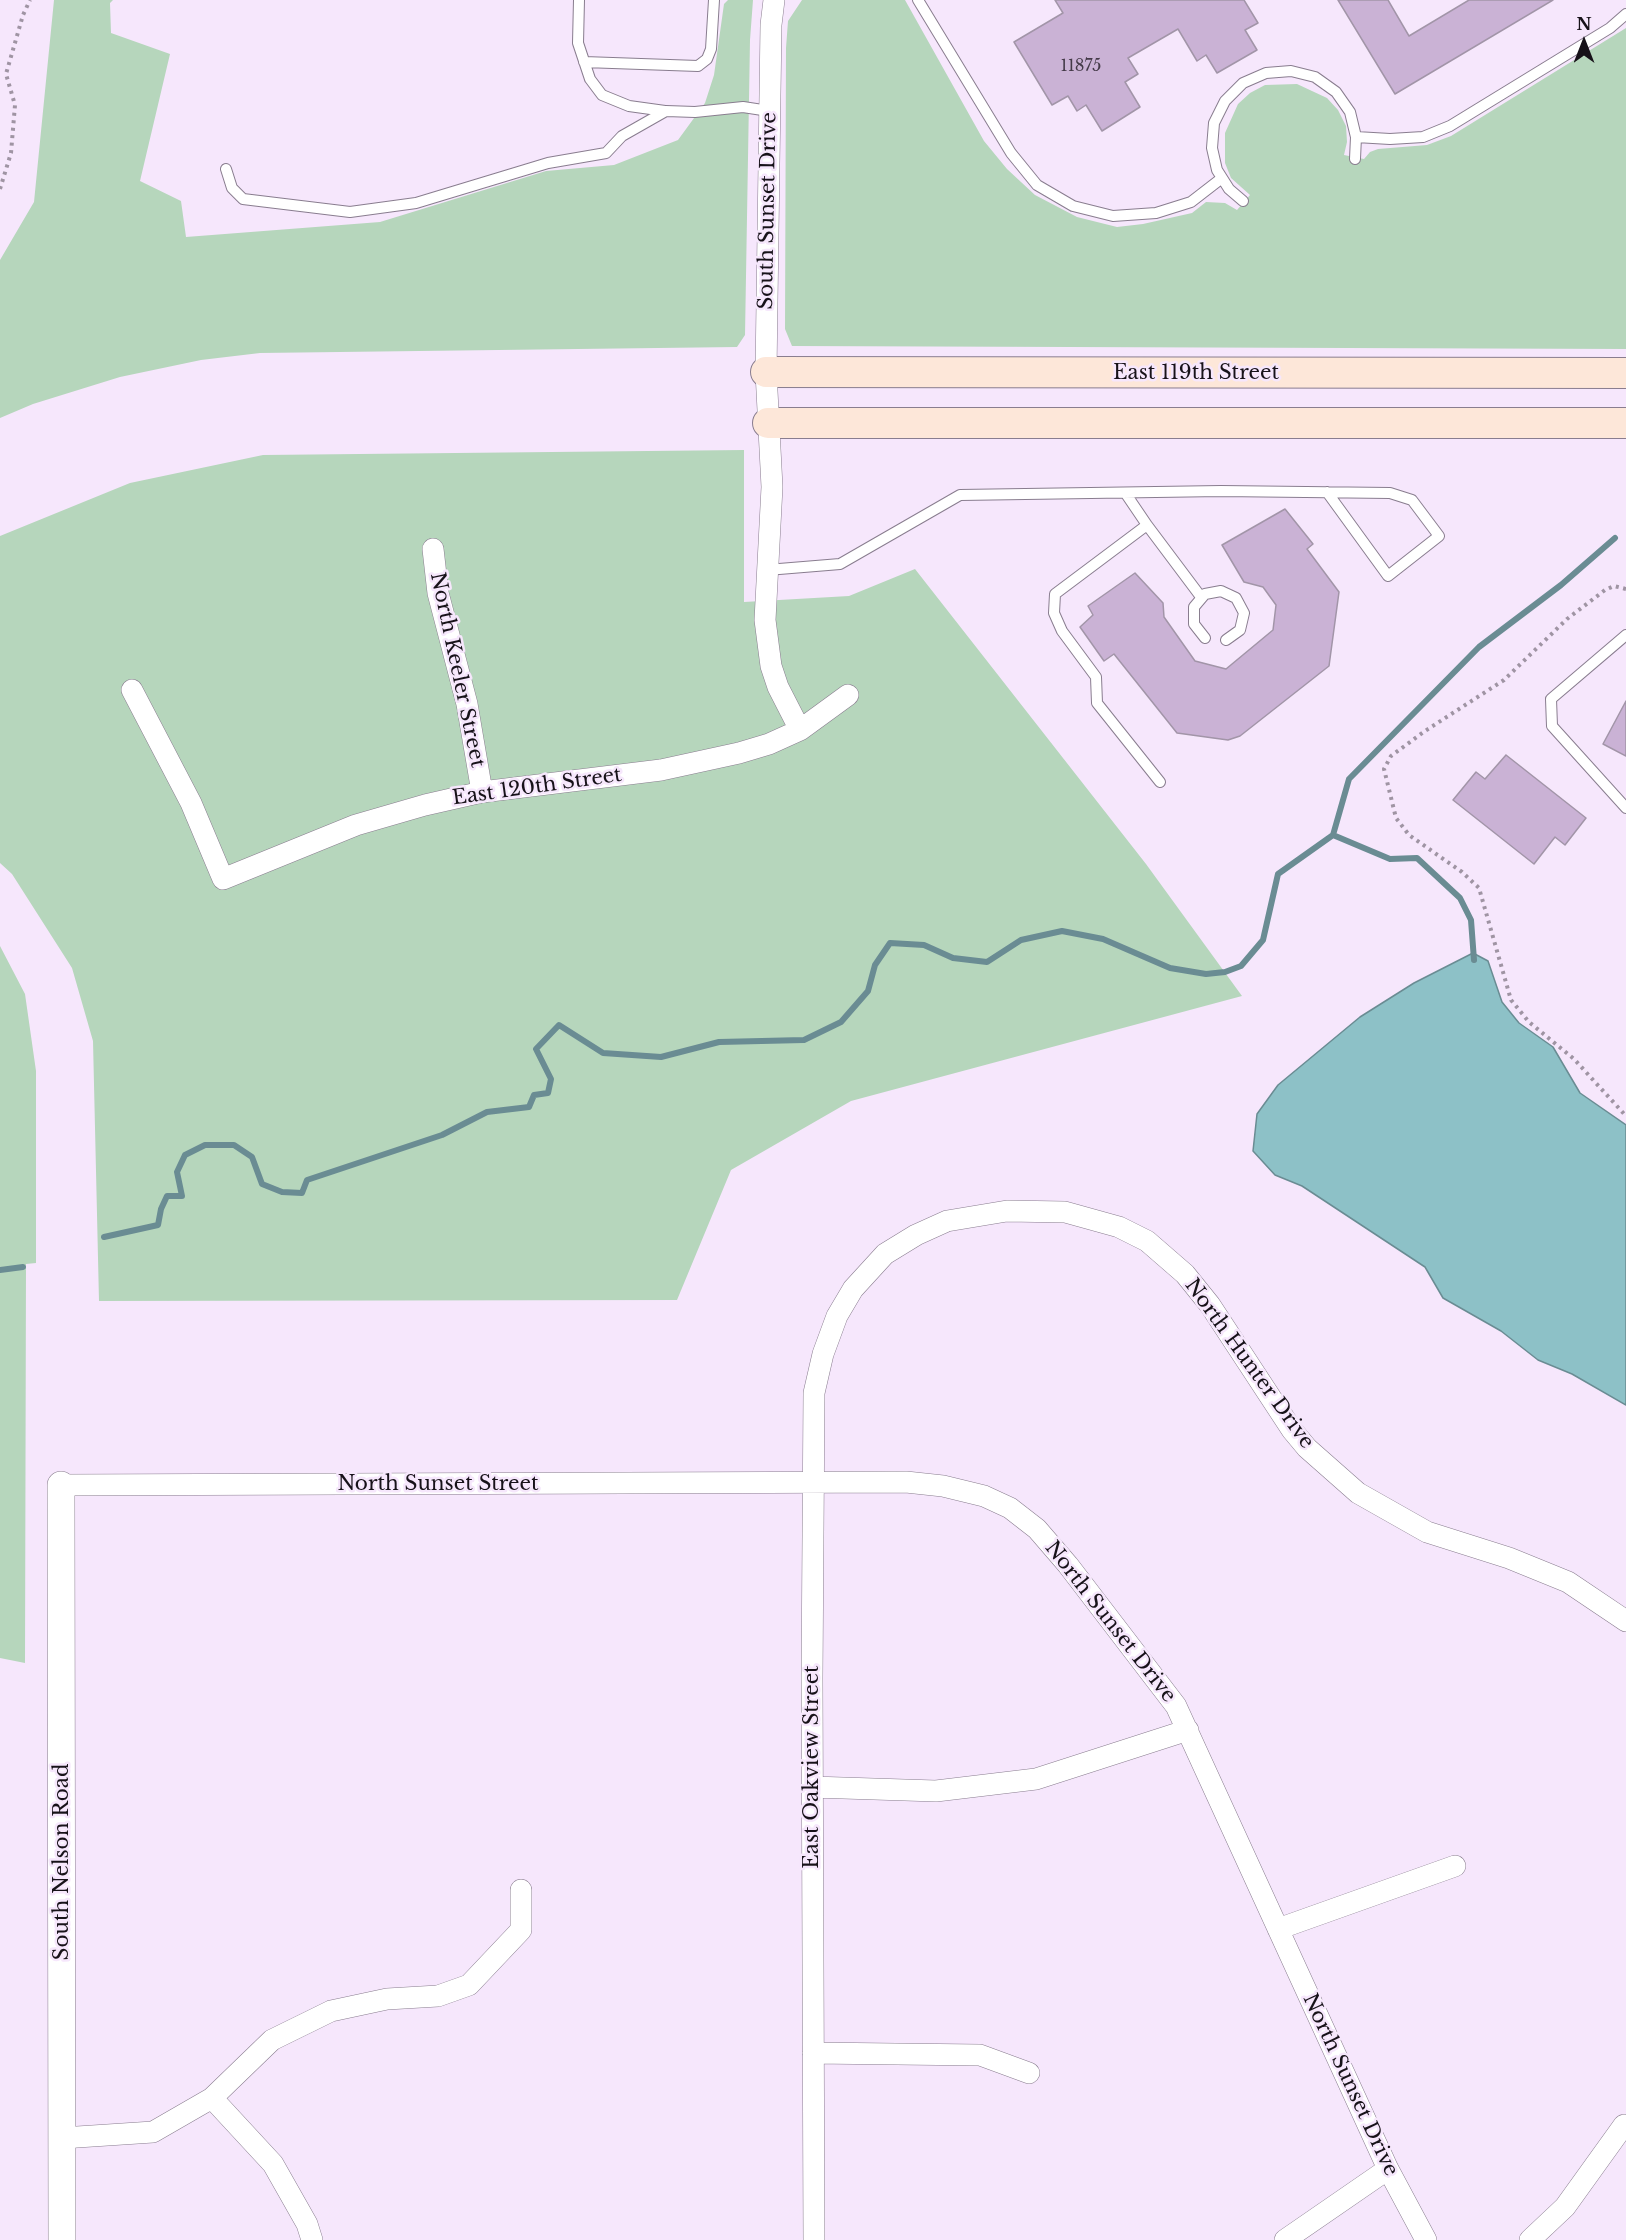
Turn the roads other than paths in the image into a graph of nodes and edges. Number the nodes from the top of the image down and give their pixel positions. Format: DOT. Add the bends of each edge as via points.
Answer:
graph roads {
  1 [pos="579,0"];
  2 [pos="714,0"];
  3 [pos="774,0"];
  4 [pos="918,0"];
  5 [pos="1626,14"];
  6 [pos="584,62"];
  7 [pos="666,111"];
  8 [pos="769,111"];
  9 [pos="1356,137"];
  10 [pos="1354,159"];
  11 [pos="226,169"];
  12 [pos="1222,178"];
  13 [pos="1243,201"];
  14 [pos="766,372"];
  15 [pos="1626,373"];
  16 [pos="768,423"];
  17 [pos="1626,423"];
  18 [pos="1327,492"];
  19 [pos="1126,494"];
  20 [pos="1147,525"];
  21 [pos="433,549"];
  22 [pos="767,570"];
  23 [pos="1201,597"];
  24 [pos="1626,635"];
  25 [pos="1205,638"];
  26 [pos="1226,640"];
  27 [pos="132,690"];
  28 [pos="848,695"];
  29 [pos="800,730"];
  30 [pos="1160,782"];
  31 [pos="482,792"];
  32 [pos="1626,808"];
  33 [pos="814,1482"];
  34 [pos="61,1485"];
  35 [pos="1626,1621"];
  36 [pos="1188,1730"];
  37 [pos="812,1787"];
  38 [pos="1455,1866"];
  39 [pos="521,1890"];
  40 [pos="1278,1929"];
  41 [pos="813,2053"];
  42 [pos="1029,2073"];
  43 [pos="212,2098"];
  44 [pos="1624,2125"];
  45 [pos="62,2138"];
  46 [pos="1388,2169"];
  47 [pos="62,2240"];
  48 [pos="312,2240"];
  49 [pos="814,2240"];
  50 [pos="1285,2240"];
  51 [pos="1426,2240"];
  52 [pos="1530,2240"];
  1 -- 6 [label="lane" via="579,43"];
  2 -- 6 [label="lane" via="711,49 698,66"];
  3 -- 8 [label="street, South Sunset Drive"];
  4 -- 12 [label="lane" via="1011,153 1037,184 1073,206 1113,216 1156,213 1191,202"];
  5 -- 9 [label="lane" via="1610,28 1450,126 1423,137"];
  6 -- 7 [label="lane" via="602,95 628,106"];
  7 -- 8 [label="lane" via="743,107"];
  7 -- 11 [label="lane" via="622,136 606,153 548,163 416,203 350,212 243,199 232,188"];
  8 -- 14 [label="street, South Sunset Drive"];
  9 -- 10 [label="lane"];
  9 -- 12 [label="lane" via="1350,112 1336,92 1315,77 1291,70 1266,73 1243,83 1225,101 1214,123 1212,148"];
  12 -- 13 [label="lane"];
  14 -- 15 [label="main road, East 119th Street"];
  14 -- 16 [label="street, South Sunset Drive"];
  16 -- 17 [label="main road"];
  16 -- 22 [label="street, South Sunset Drive" via="772,487"];
  18 -- 18 [label="lane" via="1390,493 1412,500 1439,536 1388,576"];
  18 -- 19 [label="lane"];
  19 -- 20 [label="lane"];
  19 -- 22 [label="lane" via="960,495 840,564"];
  20 -- 23 [label="lane"];
  20 -- 30 [label="lane" via="1055,594 1054,613 1062,631 1096,677 1097,703"];
  21 -- 31 [label="street, North Keeler Street" via="438,593 467,704"];
  22 -- 29 [label="street, South Sunset Drive" via="765,620 771,666"];
  23 -- 25 [label="lane" via="1192,616 1197,631"];
  23 -- 26 [label="lane" via="1221,591 1241,605 1244,613 1240,630"];
  24 -- 32 [label="lane" via="1551,699 1552,726"];
  27 -- 31 [label="street, East 120th Street" via="191,803 223,879 356,825"];
  28 -- 29 [label="street, East 120th Street"];
  29 -- 31 [label="street, East 120th Street" via="739,753 662,770"];
  33 -- 34 [label="street, North Sunset Street"];
  33 -- 35 [label="street, North Hunter Drive" via="814,1393 823,1354 837,1316 874,1265 915,1235 947,1221 1007,1210 1065,1212 1119,1227 1168,1257 1210,1305 1292,1430 1358,1494 1427,1532 1509,1558 1575,1585"];
  33 -- 36 [label="street, North Sunset Drive" via="943,1486 984,1496 1010,1508 1037,1529 1068,1565 1176,1706"];
  33 -- 37 [label="street, East Oakview Street"];
  34 -- 45 [label="street, South Nelson Road"];
  36 -- 37 [label="street" via="1036,1779 936,1791"];
  36 -- 40 [label="street, North Sunset Drive"];
  37 -- 41 [label="street, East Oakview Street"];
  38 -- 40 [label="street"];
  39 -- 43 [label="street" via="521,1930 469,1985 438,1996 387,1999 331,2010 272,2040"];
  40 -- 46 [label="street, North Sunset Drive"];
  41 -- 42 [label="street" via="980,2055"];
  41 -- 49 [label="street, East Oakview Street"];
  43 -- 45 [label="street" via="153,2132"];
  43 -- 48 [label="street" via="273,2164"];
  44 -- 52 [label="street" via="1565,2207"];
  45 -- 47 [label="street, South Nelson Road"];
  46 -- 50 [label="street"];
  46 -- 51 [label="street, North Sunset Drive"];
}
